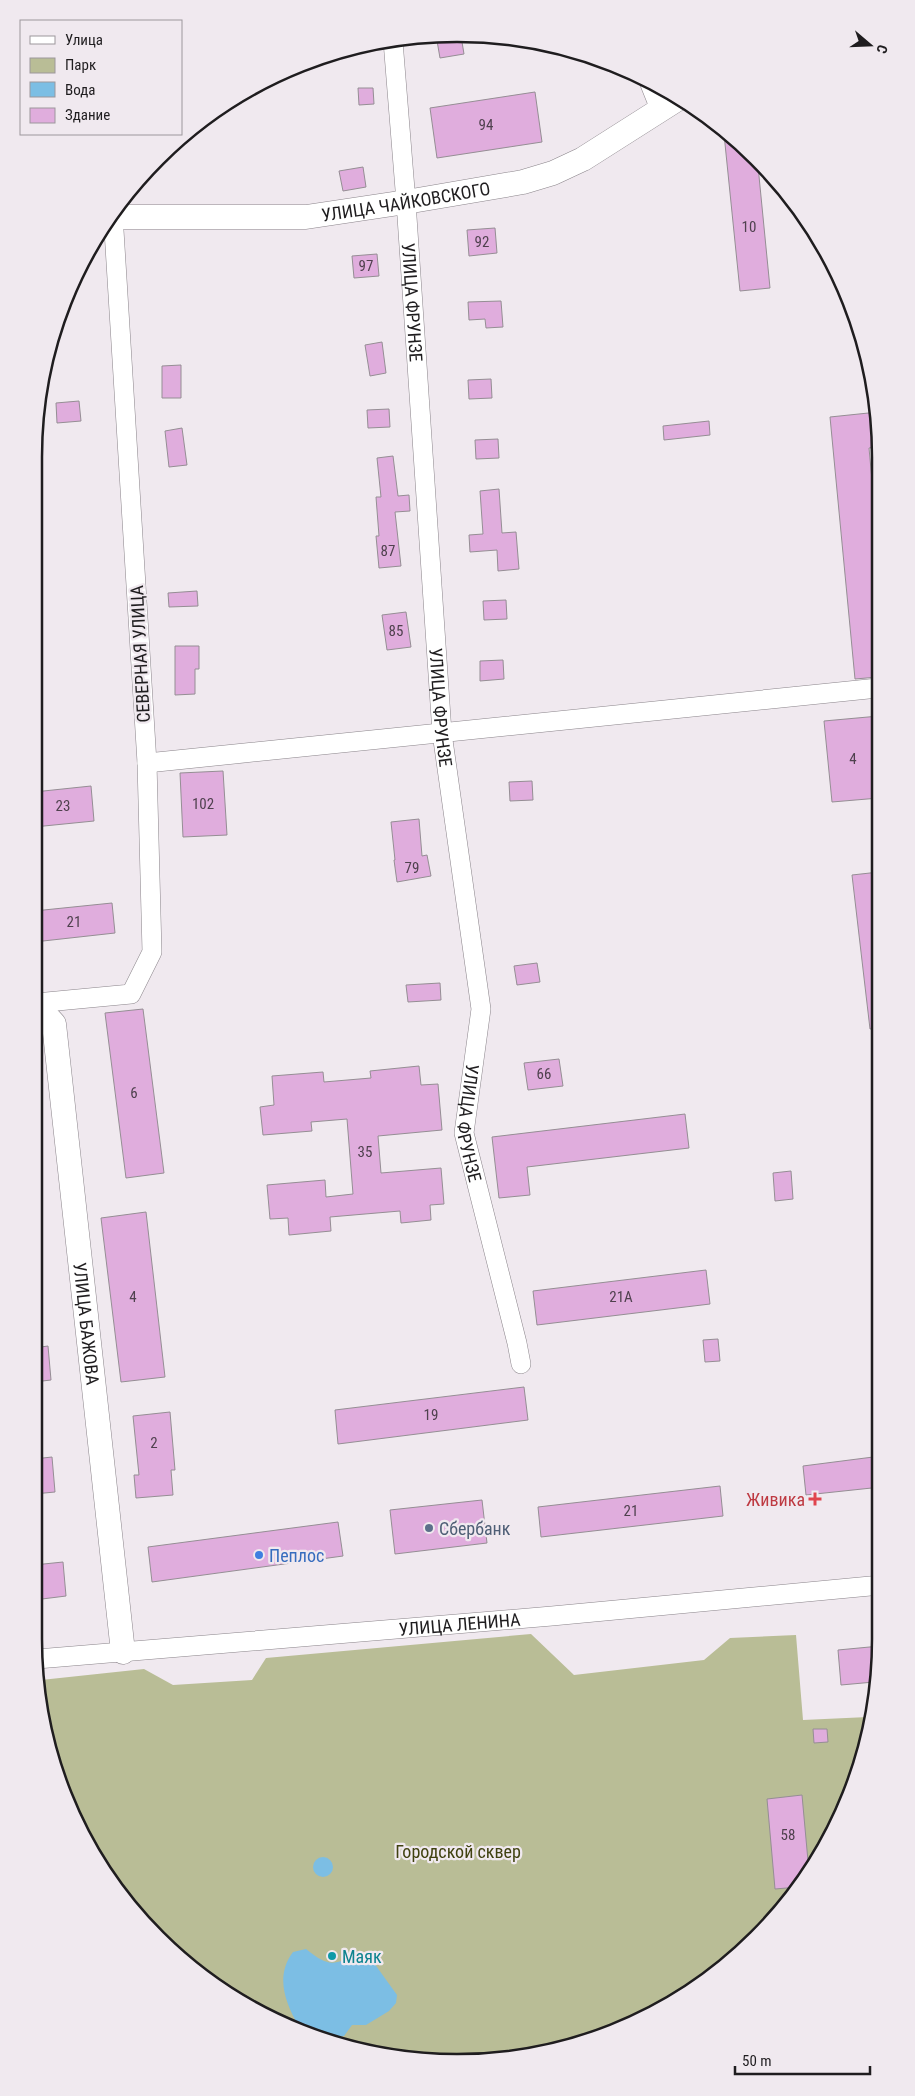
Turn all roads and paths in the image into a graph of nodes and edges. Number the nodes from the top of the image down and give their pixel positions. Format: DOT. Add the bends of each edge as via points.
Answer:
graph roads {
  1 [pos="394,47"];
  2 [pos="669,104"];
  3 [pos="406,202"];
  4 [pos="120,216"];
  5 [pos="114,225"];
  6 [pos="872,689"];
  7 [pos="442,732"];
  8 [pos="147,763"];
  9 [pos="42,1001"];
  10 [pos="42,1010"];
  11 [pos="521,1364"];
  12 [pos="872,1586"];
  13 [pos="124,1652"];
  14 [pos="43,1659"];
  1 -- 3 [label="street, УЛИЦА ФРУНЗЕ"];
  2 -- 3 [label="street, УЛИЦА ЧАЙКОВСКОГО" via="583,159 553,173 523,182"];
  3 -- 4 [label="street, УЛИЦА ЧАЙКОВСКОГО" via="306,217"];
  3 -- 7 [label="street, УЛИЦА ФРУНЗЕ"];
  5 -- 8 [label="street, СЕВЕРНАЯ УЛИЦА"];
  6 -- 7 [label="street"];
  7 -- 8 [label="street"];
  7 -- 11 [label="street, УЛИЦА ФРУНЗЕ" via="481,1009 464,1133"];
  8 -- 9 [label="street, СЕВЕРНАЯ УЛИЦА" via="152,952 130,994"];
  10 -- 13 [label="street, УЛИЦА БАЖОВА" via="54,1024"];
  12 -- 13 [label="street, УЛИЦА ЛЕНИНА"];
  13 -- 14 [label="street, УЛИЦА ЛЕНИНА"];
}
